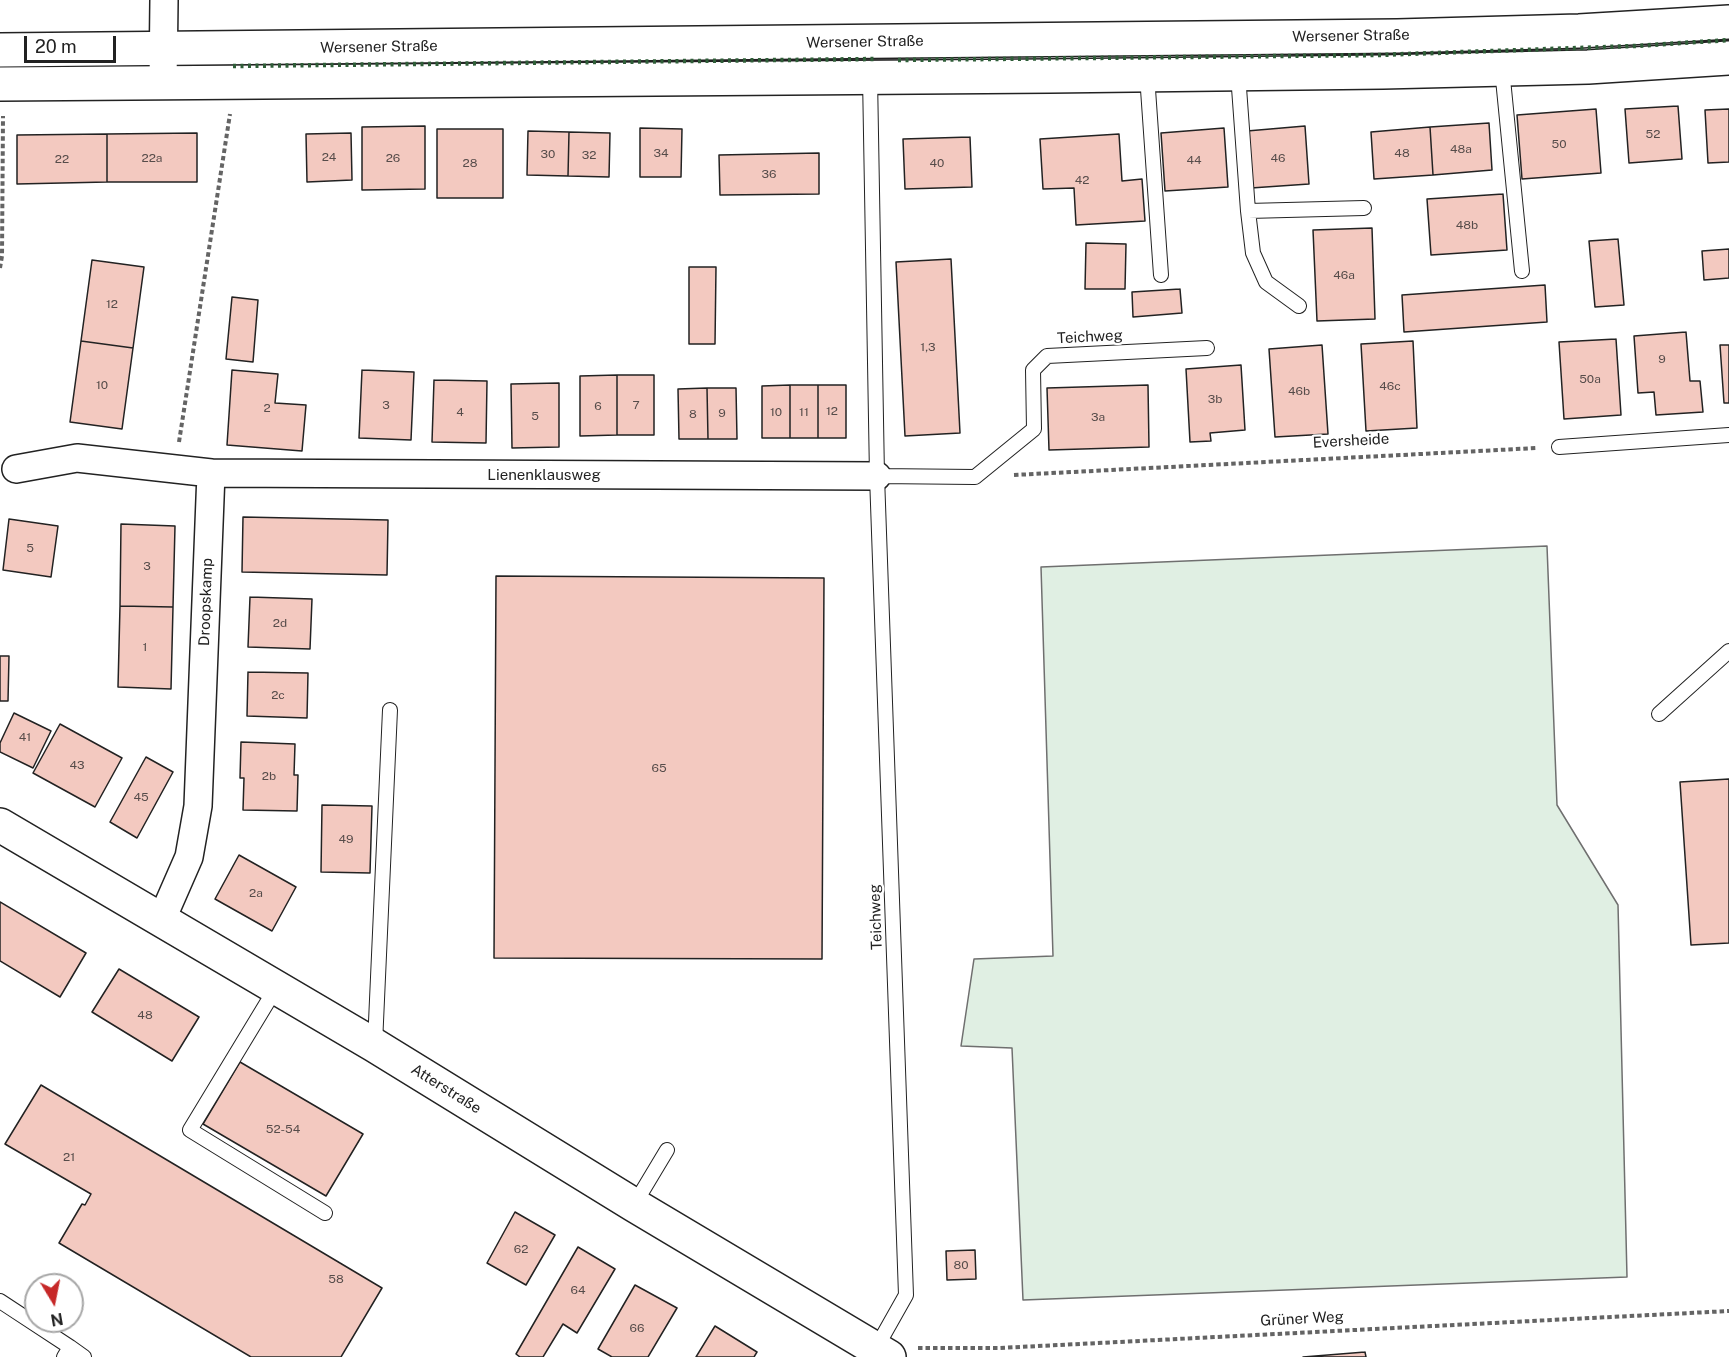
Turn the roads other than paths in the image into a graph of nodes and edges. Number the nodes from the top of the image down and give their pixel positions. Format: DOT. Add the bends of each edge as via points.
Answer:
graph roads {
  1 [pos="164,0"];
  2 [pos="1729,22"];
  3 [pos="164,49"];
  4 [pos="0,50"];
  5 [pos="1729,58"];
  6 [pos="1502,69"];
  7 [pos="1238,74"];
  8 [pos="1147,75"];
  9 [pos="870,77"];
  10 [pos="2,84"];
  11 [pos="163,84"];
  12 [pos="1364,208"];
  13 [pos="1248,211"];
  14 [pos="1522,271"];
  15 [pos="1161,275"];
  16 [pos="1299,306"];
  17 [pos="1207,348"];
  18 [pos="1729,435"];
  19 [pos="1559,447"];
  20 [pos="16,469"];
  21 [pos="211,473"];
  22 [pos="877,476"];
  23 [pos="1729,651"];
  24 [pos="390,710"];
  25 [pos="1659,714"];
  26 [pos="0,825"];
  27 [pos="161,921"];
  28 [pos="276,988"];
  29 [pos="374,1045"];
  30 [pos="667,1150"];
  31 [pos="634,1205"];
  32 [pos="325,1213"];
  33 [pos="0,1301"];
  34 [pos="67,1352"];
  35 [pos="879,1354"];
  36 [pos="84,1357"];
  1 -- 3 [label="street"];
  2 -- 3 [label="main road, Wersener Straße" via="1397,36"];
  3 -- 4 [label="main road, Wersener Straße"];
  3 -- 11 [label="street"];
  5 -- 6 [label="main road"];
  6 -- 7 [label="main road"];
  6 -- 14 [label="lane"];
  7 -- 8 [label="main road"];
  7 -- 13 [label="lane"];
  8 -- 9 [label="main road"];
  8 -- 15 [label="lane"];
  9 -- 11 [label="main road"];
  9 -- 22 [label="lane, Teichweg"];
  10 -- 11 [label="main road"];
  12 -- 13 [label="lane"];
  13 -- 16 [label="lane" via="1253,253 1266,282"];
  17 -- 22 [label="lane, Teichweg" via="1047,356 1034,370 1035,429 975,477"];
  18 -- 19 [label="lane"];
  20 -- 21 [label="street" via="77,458"];
  21 -- 22 [label="street, Lienenklausweg"];
  21 -- 27 [label="street, Droopskamp" via="198,806 189,857"];
  22 -- 35 [label="lane, Teichweg" via="906,1295"];
  23 -- 25 [label="lane"];
  24 -- 29 [label="lane"];
  26 -- 27 [label="main road, Atterstraße"];
  27 -- 28 [label="main road, Atterstraße"];
  28 -- 29 [label="main road, Atterstraße"];
  28 -- 32 [label="lane" via="190,1130"];
  29 -- 31 [label="main road, Atterstraße"];
  30 -- 31 [label="lane"];
  31 -- 35 [label="main road, Atterstraße"];
  33 -- 34 [label="lane"];
  34 -- 36 [label="lane"];
}
